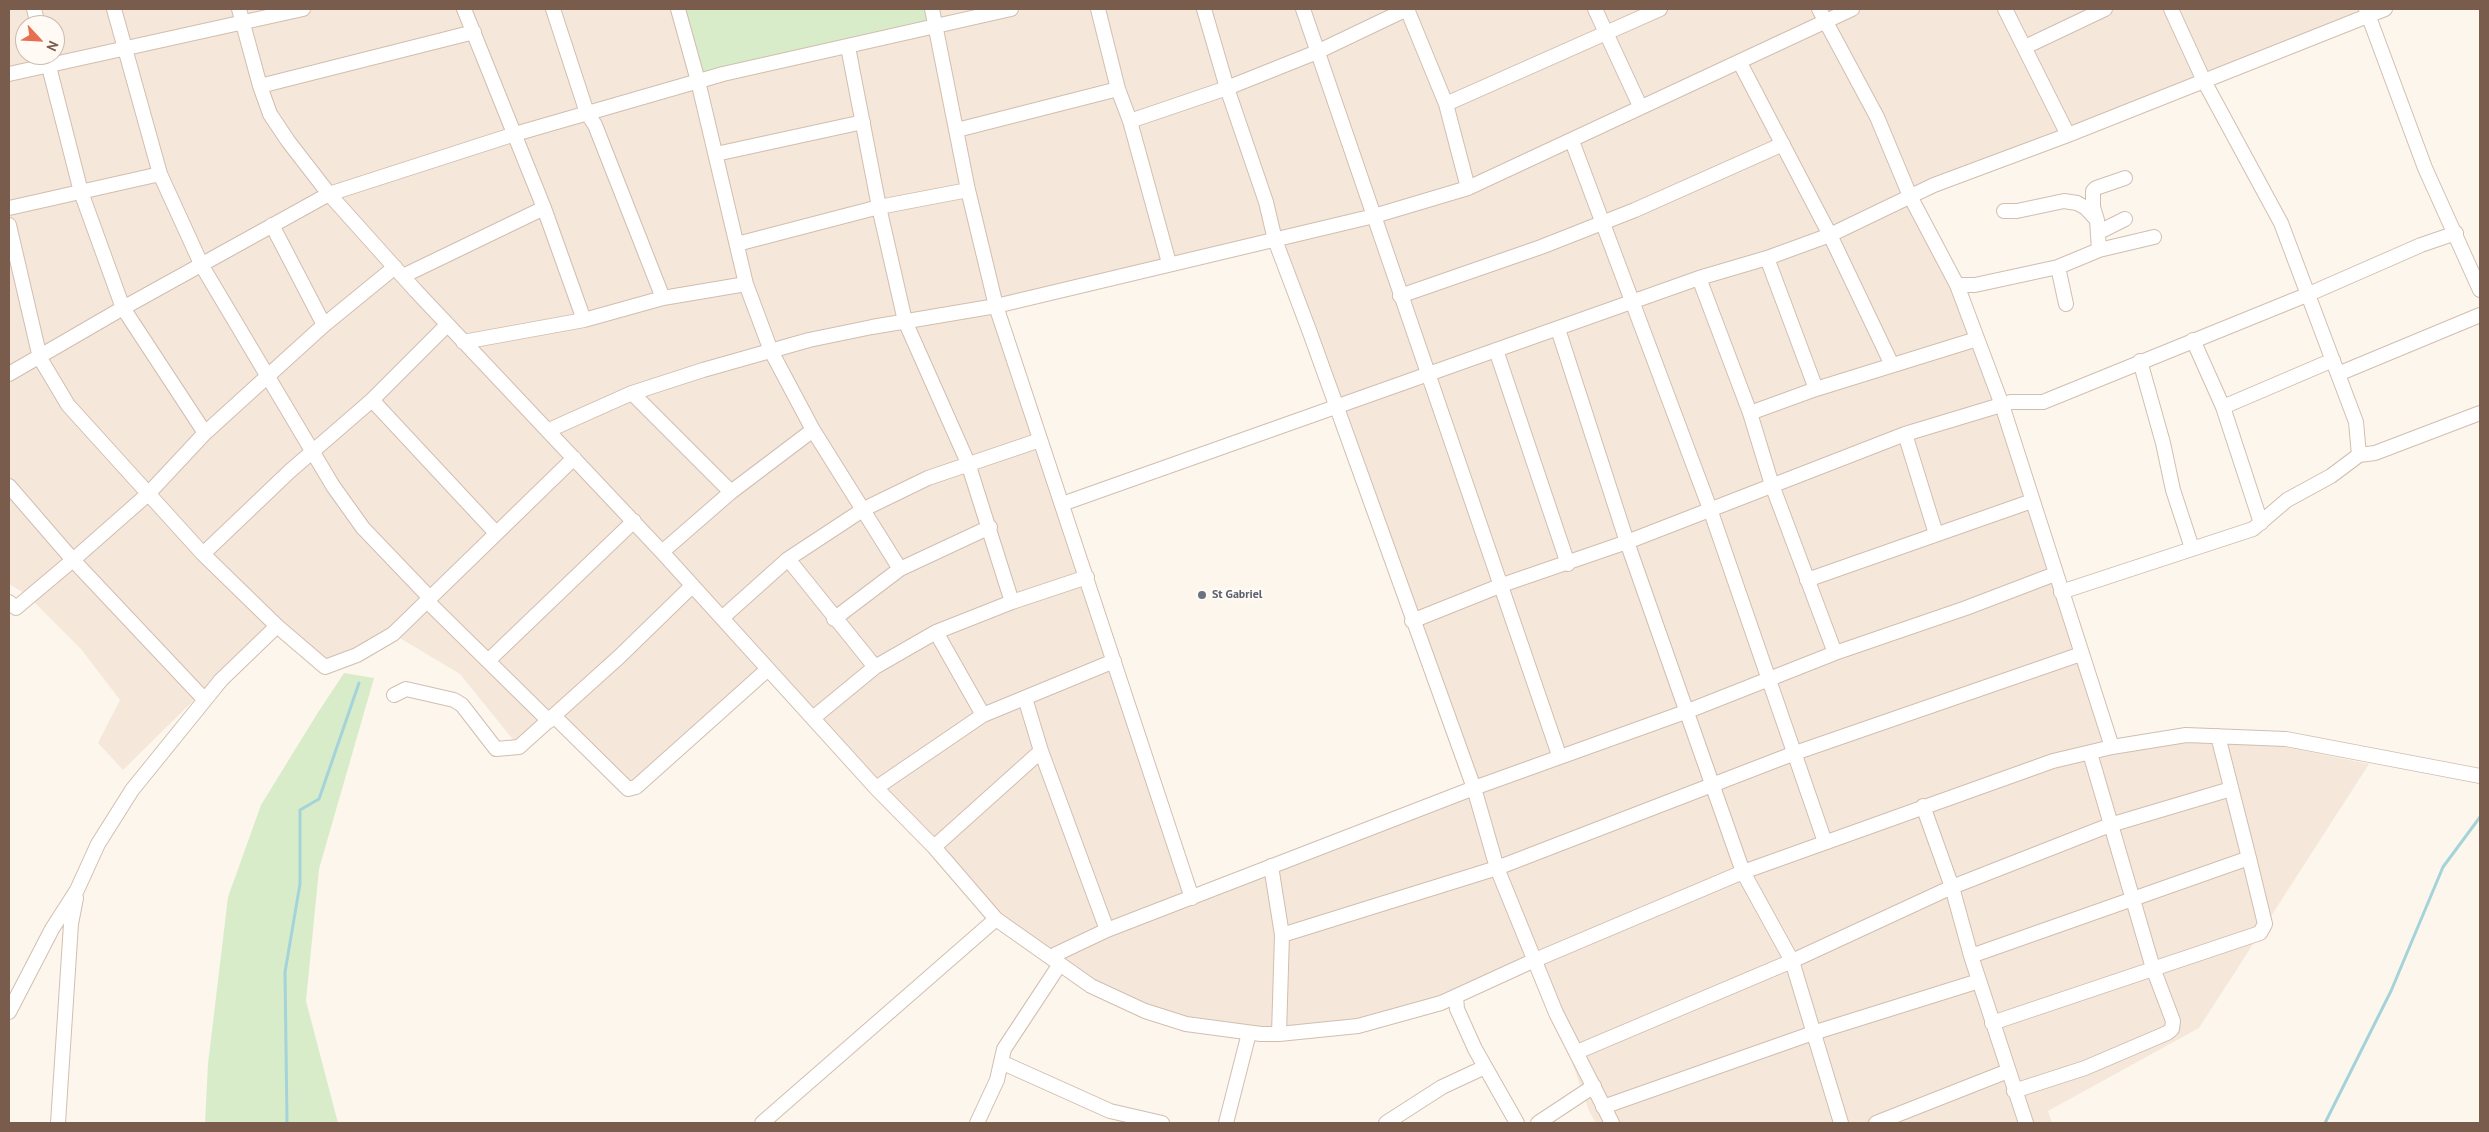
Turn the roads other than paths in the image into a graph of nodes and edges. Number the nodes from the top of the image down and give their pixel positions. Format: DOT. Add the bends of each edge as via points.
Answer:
graph roads {
  1 [pos="114,9"];
  2 [pos="239,9"];
  3 [pos="303,9"];
  4 [pos="464,9"];
  5 [pos="552,9"];
  6 [pos="678,9"];
  7 [pos="932,9"];
  8 [pos="1011,9"];
  9 [pos="1098,9"];
  10 [pos="1204,9"];
  11 [pos="1303,9"];
  12 [pos="1407,9"];
  13 [pos="1595,9"];
  14 [pos="1660,9"];
  15 [pos="1852,9"];
  16 [pos="2005,9"];
  17 [pos="2105,9"];
  18 [pos="2172,9"];
  19 [pos="2385,9"];
  20 [pos="2367,12"];
  21 [pos="1822,15"];
  22 [pos="243,24"];
  23 [pos="935,26"];
  24 [pos="474,32"];
  25 [pos="1607,33"];
  26 [pos="848,47"];
  27 [pos="2025,47"];
  28 [pos="124,48"];
  29 [pos="1317,52"];
  30 [pos="65,57"];
  31 [pos="1740,63"];
  32 [pos="33,65"];
  33 [pos="48,65"];
  34 [pos="9,74"];
  35 [pos="698,81"];
  36 [pos="2204,81"];
  37 [pos="260,86"];
  38 [pos="1227,88"];
  39 [pos="1118,89"];
  40 [pos="1446,104"];
  41 [pos="1640,106"];
  42 [pos="587,113"];
  43 [pos="1130,121"];
  44 [pos="862,122"];
  45 [pos="957,130"];
  46 [pos="515,134"];
  47 [pos="2068,135"];
  48 [pos="1572,141"];
  49 [pos="1783,144"];
  50 [pos="716,154"];
  51 [pos="160,174"];
  52 [pos="2125,178"];
  53 [pos="1468,188"];
  54 [pos="968,190"];
  55 [pos="81,192"];
  56 [pos="329,194"];
  57 [pos="1910,196"];
  58 [pos="880,207"];
  59 [pos="9,208"];
  60 [pos="544,208"];
  61 [pos="2004,211"];
  62 [pos="1374,216"];
  63 [pos="2124,219"];
  64 [pos="1603,222"];
  65 [pos="9,225"];
  66 [pos="272,225"];
  67 [pos="2098,226"];
  68 [pos="2456,233"];
  69 [pos="1830,235"];
  70 [pos="2154,236"];
  71 [pos="1275,240"];
  72 [pos="737,244"];
  73 [pos="2100,250"];
  74 [pos="1766,258"];
  75 [pos="1169,263"];
  76 [pos="202,266"];
  77 [pos="2058,267"];
  78 [pos="399,271"];
  79 [pos="1699,278"];
  80 [pos="746,284"];
  81 [pos="1957,285"];
  82 [pos="2480,290"];
  83 [pos="2309,294"];
  84 [pos="1400,296"];
  85 [pos="663,298"];
  86 [pos="1631,302"];
  87 [pos="2066,304"];
  88 [pos="996,306"];
  89 [pos="123,308"];
  90 [pos="2480,315"];
  91 [pos="584,320"];
  92 [pos="905,321"];
  93 [pos="324,325"];
  94 [pos="447,325"];
  95 [pos="1558,329"];
  96 [pos="1977,339"];
  97 [pos="2194,340"];
  98 [pos="463,342"];
  99 [pos="1496,350"];
  100 [pos="771,351"];
  101 [pos="40,358"];
  102 [pos="2140,362"];
  103 [pos="1892,365"];
  104 [pos="2336,367"];
  105 [pos="9,374"];
  106 [pos="1427,374"];
  107 [pos="270,376"];
  108 [pos="1816,389"];
  109 [pos="632,393"];
  110 [pos="372,400"];
  111 [pos="2002,405"];
  112 [pos="1336,407"];
  113 [pos="2224,407"];
  114 [pos="1750,413"];
  115 [pos="2480,413"];
  116 [pos="549,430"];
  117 [pos="813,430"];
  118 [pos="205,433"];
  119 [pos="1904,434"];
  120 [pos="1040,440"];
  121 [pos="313,450"];
  122 [pos="2360,455"];
  123 [pos="574,458"];
  124 [pos="968,463"];
  125 [pos="1772,485"];
  126 [pos="9,486"];
  127 [pos="732,492"];
  128 [pos="148,494"];
  129 [pos="2032,501"];
  130 [pos="1062,504"];
  131 [pos="864,508"];
  132 [pos="1710,509"];
  133 [pos="634,521"];
  134 [pos="2261,523"];
  135 [pos="990,527"];
  136 [pos="496,534"];
  137 [pos="1936,534"];
  138 [pos="1627,542"];
  139 [pos="2192,548"];
  140 [pos="662,552"];
  141 [pos="203,554"];
  142 [pos="788,559"];
  143 [pos="73,560"];
  144 [pos="1568,564"];
  145 [pos="900,569"];
  146 [pos="2055,574"];
  147 [pos="1088,578"];
  148 [pos="1807,580"];
  149 [pos="1502,585"];
  150 [pos="692,586"];
  151 [pos="2061,592"];
  152 [pos="429,599"];
  153 [pos="1012,602"];
  154 [pos="11,607"];
  155 [pos="722,618"];
  156 [pos="834,619"];
  157 [pos="1412,621"];
  158 [pos="277,626"];
  159 [pos="936,632"];
  160 [pos="1835,652"];
  161 [pos="2081,654"];
  162 [pos="489,660"];
  163 [pos="1114,661"];
  164 [pos="875,667"];
  165 [pos="768,669"];
  166 [pos="1769,680"];
  167 [pos="394,695"];
  168 [pos="1025,698"];
  169 [pos="204,699"];
  170 [pos="1688,711"];
  171 [pos="983,716"];
  172 [pos="551,718"];
  173 [pos="813,718"];
  174 [pos="2218,736"];
  175 [pos="2112,747"];
  176 [pos="1041,751"];
  177 [pos="1795,753"];
  178 [pos="2090,753"];
  179 [pos="1559,755"];
  180 [pos="2480,776"];
  181 [pos="1714,785"];
  182 [pos="876,788"];
  183 [pos="1474,788"];
  184 [pos="2231,789"];
  185 [pos="1923,806"];
  186 [pos="2110,825"];
  187 [pos="1825,842"];
  188 [pos="934,847"];
  189 [pos="2249,858"];
  190 [pos="1271,866"];
  191 [pos="1496,868"];
  192 [pos="1743,872"];
  193 [pos="1952,886"];
  194 [pos="77,890"];
  195 [pos="1192,898"];
  196 [pos="2132,898"];
  197 [pos="996,919"];
  198 [pos="1107,930"];
  199 [pos="1282,935"];
  200 [pos="1971,956"];
  201 [pos="1055,960"];
  202 [pos="1535,960"];
  203 [pos="1792,961"];
  204 [pos="2153,968"];
  205 [pos="1979,981"];
  206 [pos="1456,996"];
  207 [pos="9,1012"];
  208 [pos="1992,1024"];
  209 [pos="1249,1033"];
  210 [pos="1813,1033"];
  211 [pos="1279,1034"];
  212 [pos="1577,1052"];
  213 [pos="1001,1062"];
  214 [pos="1485,1067"];
  215 [pos="2008,1071"];
  216 [pos="1594,1086"];
  217 [pos="2014,1091"];
  218 [pos="1603,1106"];
  219 [pos="58,1123"];
  220 [pos="762,1123"];
  221 [pos="977,1123"];
  222 [pos="1162,1123"];
  223 [pos="1226,1123"];
  224 [pos="1386,1123"];
  225 [pos="1517,1123"];
  226 [pos="1538,1123"];
  227 [pos="1612,1123"];
  228 [pos="1841,1123"];
  229 [pos="1876,1123"];
  230 [pos="2026,1123"];
  1 -- 28 [label="street"];
  2 -- 22 [label="street"];
  3 -- 22 [label="street"];
  4 -- 24 [label="street"];
  5 -- 42 [label="street"];
  6 -- 35 [label="street"];
  7 -- 23 [label="street"];
  8 -- 23 [label="street"];
  9 -- 39 [label="street"];
  10 -- 38 [label="street"];
  11 -- 29 [label="street"];
  12 -- 29 [label="street"];
  12 -- 40 [label="street"];
  13 -- 25 [label="street"];
  14 -- 25 [label="street"];
  15 -- 21 [label="street"];
  16 -- 27 [label="street"];
  17 -- 27 [label="street"];
  18 -- 36 [label="street"];
  19 -- 20 [label="street"];
  20 -- 36 [label="street"];
  20 -- 68 [label="street" via="2425,168"];
  21 -- 31 [label="street"];
  21 -- 57 [label="street" via="1877,117"];
  22 -- 28 [label="street"];
  22 -- 37 [label="street"];
  23 -- 26 [label="street"];
  23 -- 45 [label="street"];
  24 -- 37 [label="street"];
  24 -- 46 [label="street"];
  25 -- 40 [label="street"];
  25 -- 41 [label="street"];
  26 -- 35 [label="street"];
  26 -- 44 [label="street"];
  27 -- 47 [label="street"];
  28 -- 30 [label="street"];
  28 -- 51 [label="street"];
  29 -- 38 [label="street"];
  29 -- 62 [label="street"];
  31 -- 41 [label="street"];
  31 -- 49 [label="street"];
  32 -- 34 [label="street"];
  33 -- 55 [label="street"];
  35 -- 42 [label="street"];
  35 -- 50 [label="street"];
  36 -- 47 [label="street"];
  36 -- 83 [label="street" via="2281,223"];
  37 -- 56 [label="street" via="270,114"];
  38 -- 43 [label="street"];
  38 -- 71 [label="street" via="1266,202"];
  39 -- 43 [label="street"];
  39 -- 45 [label="street"];
  40 -- 53 [label="street"];
  41 -- 48 [label="street"];
  42 -- 46 [label="street"];
  42 -- 85 [label="street" via="595,125"];
  43 -- 75 [label="street"];
  44 -- 50 [label="street"];
  44 -- 58 [label="street"];
  45 -- 54 [label="street"];
  46 -- 56 [label="street"];
  46 -- 60 [label="street"];
  47 -- 57 [label="street"];
  48 -- 53 [label="street"];
  48 -- 64 [label="street"];
  49 -- 64 [label="street"];
  49 -- 69 [label="street"];
  50 -- 72 [label="street"];
  51 -- 55 [label="street"];
  51 -- 76 [label="street"];
  52 -- 67 [label="street" via="2093,191 2092,207"];
  53 -- 62 [label="street"];
  54 -- 58 [label="street"];
  54 -- 88 [label="street"];
  55 -- 59 [label="street"];
  55 -- 89 [label="street"];
  56 -- 66 [label="street"];
  56 -- 78 [label="street"];
  57 -- 69 [label="street"];
  57 -- 81 [label="street"];
  58 -- 72 [label="street"];
  58 -- 92 [label="street"];
  60 -- 78 [label="street"];
  60 -- 91 [label="street"];
  61 -- 67 [label="street" via="2064,201 2077,203 2086,208"];
  62 -- 71 [label="street"];
  62 -- 84 [label="street"];
  63 -- 67 [label="street"];
  64 -- 84 [label="street"];
  64 -- 86 [label="street"];
  65 -- 101 [label="street"];
  66 -- 76 [label="street"];
  66 -- 93 [label="street"];
  67 -- 73 [label="street"];
  68 -- 82 [label="street"];
  68 -- 83 [label="street"];
  69 -- 74 [label="street"];
  69 -- 103 [label="street"];
  70 -- 73 [label="street"];
  71 -- 75 [label="street"];
  71 -- 112 [label="street"];
  72 -- 80 [label="street"];
  73 -- 77 [label="street"];
  74 -- 79 [label="street"];
  74 -- 108 [label="street"];
  75 -- 88 [label="street"];
  76 -- 89 [label="street"];
  76 -- 107 [label="street"];
  77 -- 81 [label="street" via="1975,285"];
  77 -- 87 [label="street"];
  78 -- 93 [label="street"];
  78 -- 94 [label="street"];
  79 -- 86 [label="street"];
  79 -- 114 [label="street"];
  80 -- 85 [label="street"];
  80 -- 100 [label="street"];
  81 -- 96 [label="street"];
  83 -- 97 [label="street"];
  83 -- 104 [label="street"];
  84 -- 106 [label="street"];
  85 -- 91 [label="street"];
  86 -- 95 [label="street"];
  86 -- 132 [label="street"];
  88 -- 92 [label="street"];
  88 -- 120 [label="street"];
  89 -- 101 [label="street"];
  89 -- 118 [label="street"];
  90 -- 104 [label="street"];
  91 -- 98 [label="street"];
  92 -- 100 [label="street"];
  92 -- 124 [label="street"];
  93 -- 107 [label="street"];
  94 -- 98 [label="street"];
  94 -- 110 [label="street"];
  95 -- 99 [label="street"];
  95 -- 138 [label="street"];
  96 -- 103 [label="street"];
  96 -- 111 [label="street"];
  97 -- 102 [label="street"];
  97 -- 113 [label="street"];
  98 -- 116 [label="street"];
  99 -- 106 [label="street"];
  99 -- 144 [label="street"];
  100 -- 109 [label="street"];
  100 -- 117 [label="street"];
  101 -- 105 [label="street"];
  101 -- 128 [label="street" via="68,405"];
  102 -- 111 [label="street" via="2043,402"];
  102 -- 139 [label="street" via="2173,490"];
  103 -- 108 [label="street"];
  104 -- 113 [label="street"];
  104 -- 122 [label="street" via="2356,422"];
  106 -- 112 [label="street"];
  106 -- 149 [label="street"];
  107 -- 118 [label="street"];
  107 -- 121 [label="street"];
  108 -- 114 [label="street"];
  109 -- 116 [label="street"];
  109 -- 127 [label="street"];
  110 -- 121 [label="street"];
  110 -- 136 [label="street"];
  111 -- 119 [label="street"];
  111 -- 129 [label="street"];
  112 -- 130 [label="street"];
  112 -- 157 [label="street"];
  113 -- 134 [label="street"];
  114 -- 125 [label="street"];
  115 -- 122 [label="street" via="2375,453"];
  116 -- 123 [label="street"];
  117 -- 127 [label="street"];
  117 -- 131 [label="street"];
  118 -- 128 [label="street"];
  119 -- 125 [label="street"];
  119 -- 137 [label="street"];
  120 -- 124 [label="street"];
  120 -- 130 [label="street"];
  121 -- 141 [label="street"];
  121 -- 152 [label="street" via="333,486 363,528"];
  122 -- 134 [label="street" via="2331,476 2286,500"];
  123 -- 133 [label="street"];
  123 -- 136 [label="street"];
  124 -- 131 [label="street"];
  124 -- 135 [label="street"];
  125 -- 132 [label="street"];
  125 -- 148 [label="street"];
  126 -- 143 [label="street"];
  127 -- 140 [label="street"];
  128 -- 141 [label="street"];
  128 -- 143 [label="street"];
  129 -- 137 [label="street"];
  129 -- 146 [label="street"];
  130 -- 147 [label="street"];
  131 -- 142 [label="street"];
  131 -- 145 [label="street"];
  132 -- 138 [label="street"];
  132 -- 166 [label="street"];
  133 -- 140 [label="street"];
  133 -- 162 [label="street"];
  134 -- 139 [label="street" via="2253,529"];
  135 -- 145 [label="street"];
  135 -- 153 [label="street"];
  136 -- 152 [label="street"];
  137 -- 148 [label="street"];
  138 -- 144 [label="street"];
  138 -- 170 [label="street"];
  139 -- 151 [label="street"];
  140 -- 150 [label="street"];
  141 -- 158 [label="street"];
  142 -- 155 [label="street"];
  142 -- 156 [label="street"];
  143 -- 154 [label="street"];
  143 -- 169 [label="street"];
  144 -- 149 [label="street"];
  145 -- 156 [label="street"];
  146 -- 151 [label="street"];
  146 -- 160 [label="street"];
  147 -- 153 [label="street"];
  147 -- 163 [label="street"];
  148 -- 160 [label="street"];
  149 -- 157 [label="street"];
  149 -- 179 [label="street"];
  150 -- 155 [label="street"];
  150 -- 172 [label="street"];
  151 -- 161 [label="street"];
  152 -- 158 [label="street" via="393,634 357,655 324,667"];
  152 -- 162 [label="street"];
  153 -- 159 [label="street"];
  155 -- 165 [label="street"];
  156 -- 164 [label="street"];
  157 -- 183 [label="street"];
  158 -- 169 [label="street"];
  159 -- 164 [label="street"];
  159 -- 171 [label="street"];
  160 -- 166 [label="street"];
  161 -- 175 [label="street"];
  161 -- 177 [label="street"];
  162 -- 172 [label="street"];
  163 -- 168 [label="street"];
  163 -- 195 [label="street"];
  164 -- 173 [label="street"];
  165 -- 172 [label="street" via="636,787 628,789"];
  165 -- 173 [label="street"];
  166 -- 170 [label="street"];
  166 -- 177 [label="street"];
  167 -- 172 [label="street" via="406,688 454,700 462,705 496,749 519,747"];
  168 -- 171 [label="street"];
  168 -- 176 [label="street"];
  169 -- 194 [label="street" via="132,790 98,844"];
  170 -- 179 [label="street"];
  170 -- 181 [label="street"];
  171 -- 182 [label="street"];
  173 -- 182 [label="street"];
  174 -- 175 [label="street" via="2186,736"];
  174 -- 180 [label="street" via="2286,739"];
  174 -- 184 [label="street"];
  175 -- 178 [label="street"];
  176 -- 188 [label="street"];
  176 -- 198 [label="street"];
  177 -- 181 [label="street"];
  177 -- 187 [label="street"];
  178 -- 185 [label="street" via="2053,761"];
  178 -- 186 [label="street"];
  179 -- 183 [label="street"];
  181 -- 191 [label="street"];
  181 -- 192 [label="street"];
  182 -- 188 [label="street"];
  183 -- 190 [label="street"];
  183 -- 191 [label="street"];
  184 -- 186 [label="street"];
  184 -- 189 [label="street"];
  185 -- 187 [label="street"];
  185 -- 193 [label="street"];
  186 -- 193 [label="street"];
  186 -- 196 [label="street"];
  187 -- 192 [label="street"];
  188 -- 197 [label="street"];
  189 -- 196 [label="street"];
  189 -- 204 [label="street" via="2265,924 2260,933"];
  190 -- 195 [label="street"];
  190 -- 199 [label="street"];
  191 -- 199 [label="street"];
  191 -- 202 [label="street"];
  192 -- 202 [label="street"];
  192 -- 203 [label="street"];
  193 -- 200 [label="street"];
  193 -- 203 [label="street"];
  194 -- 207 [label="street" via="52,929"];
  194 -- 219 [label="street" via="71,924"];
  195 -- 198 [label="street"];
  196 -- 200 [label="street"];
  196 -- 204 [label="street"];
  197 -- 201 [label="street"];
  197 -- 220 [label="street"];
  198 -- 201 [label="street"];
  199 -- 211 [label="street"];
  200 -- 205 [label="street"];
  201 -- 209 [label="street" via="1091,986 1145,1011 1186,1024"];
  201 -- 213 [label="street" via="1004,1049"];
  202 -- 206 [label="street"];
  202 -- 212 [label="street" via="1556,1014"];
  203 -- 210 [label="street"];
  203 -- 212 [label="street"];
  204 -- 208 [label="street"];
  204 -- 217 [label="street" via="2172,1021 2172,1029 2167,1034 2085,1068"];
  205 -- 208 [label="street"];
  205 -- 210 [label="street"];
  206 -- 211 [label="street" via="1358,1026"];
  206 -- 214 [label="street" via="1456,1009"];
  208 -- 215 [label="street"];
  209 -- 211 [label="street"];
  209 -- 223 [label="street"];
  210 -- 218 [label="street"];
  210 -- 228 [label="street"];
  212 -- 216 [label="street"];
  213 -- 221 [label="street" via="997,1080"];
  213 -- 222 [label="street" via="1110,1111"];
  214 -- 224 [label="street" via="1442,1087"];
  214 -- 225 [label="street"];
  215 -- 217 [label="street"];
  215 -- 229 [label="street"];
  216 -- 218 [label="street"];
  216 -- 226 [label="street"];
  217 -- 230 [label="street"];
  218 -- 227 [label="street"];
}
